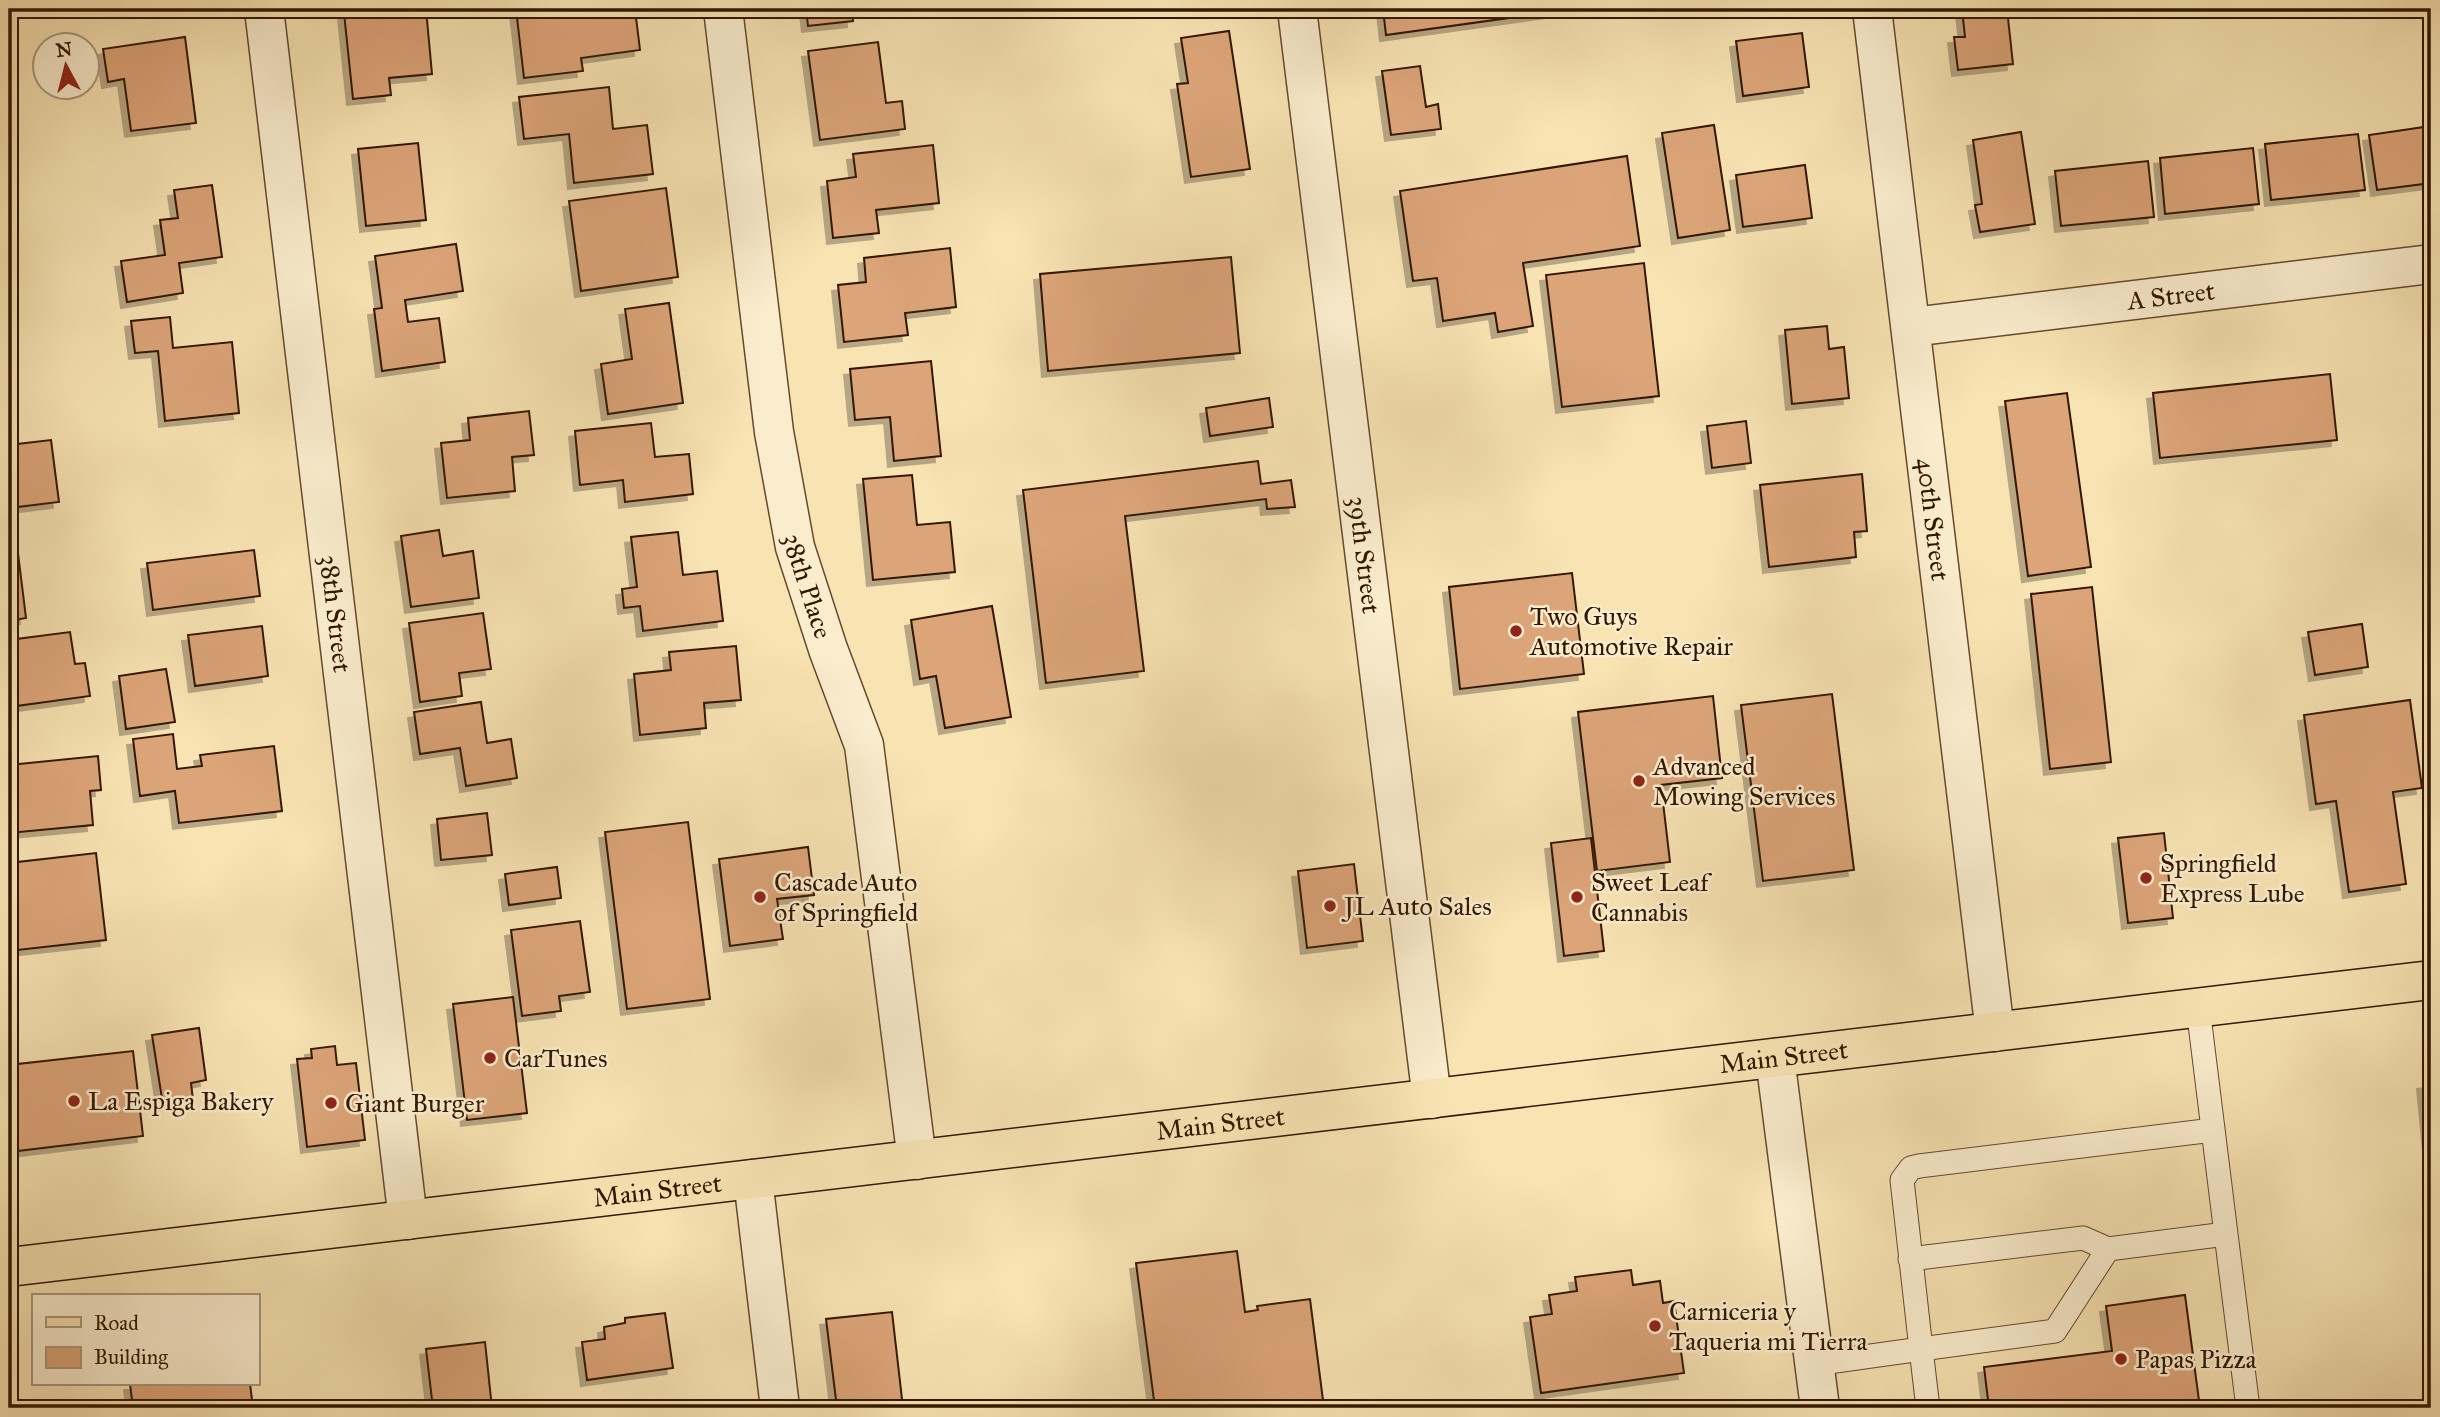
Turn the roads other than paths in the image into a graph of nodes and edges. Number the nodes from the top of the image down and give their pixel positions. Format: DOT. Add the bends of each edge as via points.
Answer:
graph roads {
  1 [pos="264,9"];
  2 [pos="723,9"];
  3 [pos="1297,9"];
  4 [pos="1872,9"];
  5 [pos="2431,264"];
  6 [pos="1912,327"];
  7 [pos="2431,980"];
  8 [pos="2198,1008"];
  9 [pos="1995,1032"];
  10 [pos="1775,1058"];
  11 [pos="1432,1099"];
  12 [pos="2213,1130"];
  13 [pos="917,1160"];
  14 [pos="753,1179"];
  15 [pos="408,1220"];
  16 [pos="2226,1234"];
  17 [pos="2108,1249"];
  18 [pos="1910,1259"];
  19 [pos="9,1267"];
  20 [pos="1921,1349"];
  21 [pos="1814,1364"];
  22 [pos="780,1408"];
  23 [pos="1820,1408"];
  24 [pos="1928,1408"];
  25 [pos="2248,1408"];
  1 -- 15 [label="street, 38th Street"];
  2 -- 13 [label="street, 38th Place" via="774,432 795,547 864,745"];
  3 -- 11 [label="street, 39th Street"];
  4 -- 6 [label="street, 40th Street"];
  5 -- 6 [label="street, A Street"];
  6 -- 9 [label="street, 40th Street"];
  7 -- 8 [label="main road, Main Street"];
  8 -- 9 [label="main road, Main Street"];
  8 -- 12 [label="lane"];
  9 -- 10 [label="main road, Main Street"];
  10 -- 11 [label="main road, Main Street"];
  10 -- 21 [label="street"];
  11 -- 13 [label="main road, Main Street"];
  12 -- 16 [label="lane"];
  12 -- 18 [label="lane" via="1911,1168 1902,1187"];
  13 -- 14 [label="main road, Main Street"];
  14 -- 15 [label="main road, Main Street"];
  14 -- 22 [label="street"];
  15 -- 19 [label="main road, Main Street"];
  16 -- 17 [label="lane"];
  16 -- 25 [label="lane"];
  17 -- 18 [label="lane" via="2083,1238"];
  17 -- 20 [label="lane" via="2055,1331"];
  18 -- 20 [label="lane"];
  20 -- 21 [label="lane"];
  20 -- 24 [label="lane"];
  21 -- 23 [label="street"];
}
